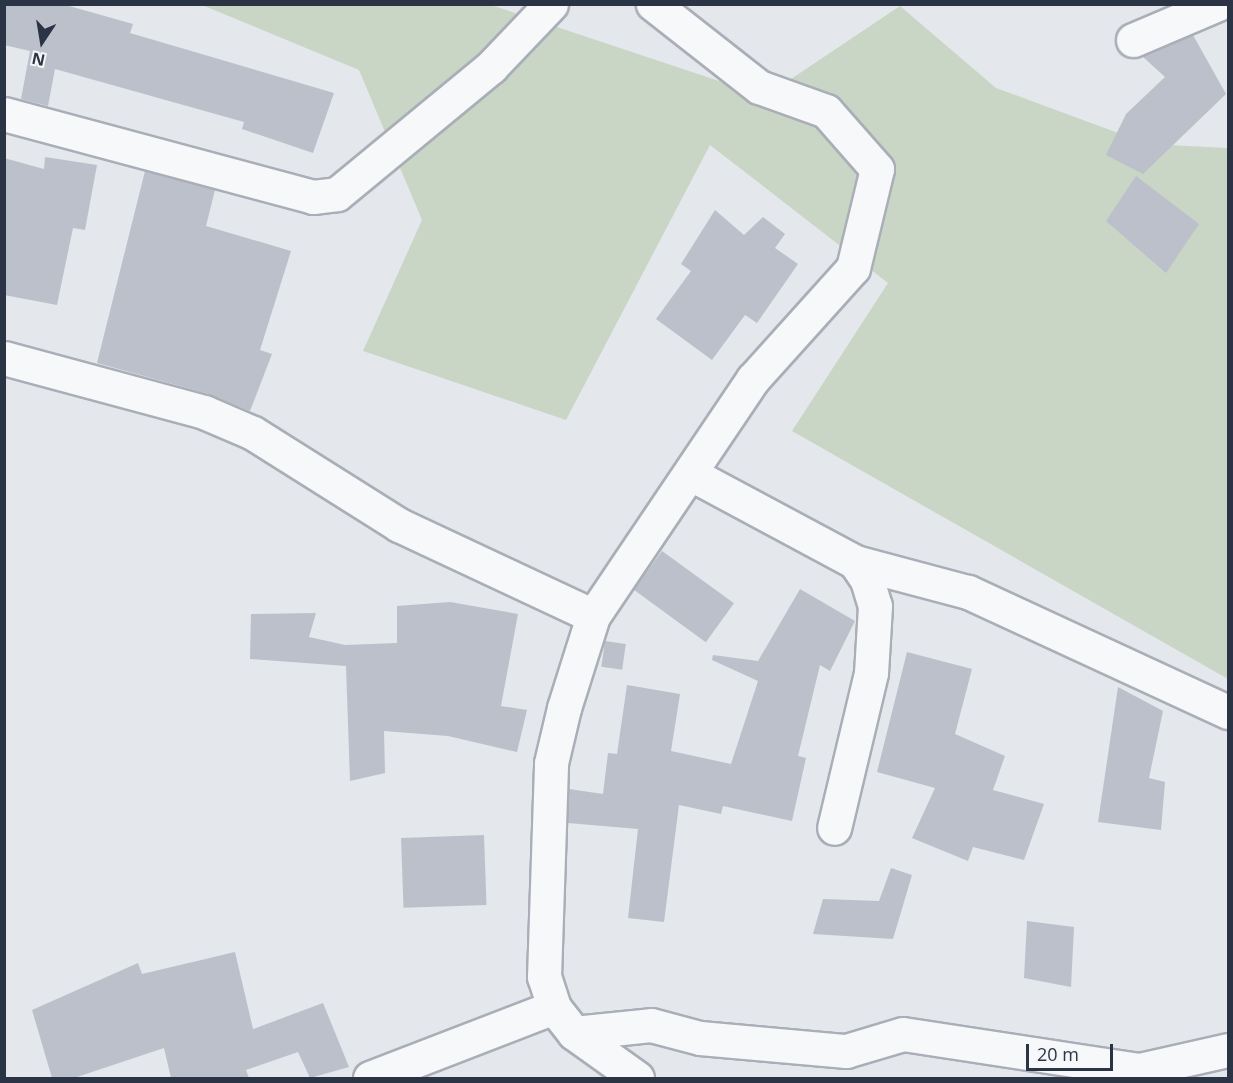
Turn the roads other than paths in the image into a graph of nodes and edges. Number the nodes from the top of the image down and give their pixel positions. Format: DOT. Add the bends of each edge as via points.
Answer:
graph roads {
  1 [pos="551,4"];
  2 [pos="653,4"];
  3 [pos="1218,4"];
  4 [pos="1132,40"];
  5 [pos="4,114"];
  6 [pos="4,358"];
  7 [pos="691,474"];
  8 [pos="855,562"];
  9 [pos="593,616"];
  10 [pos="1228,712"];
  11 [pos="834,828"];
  12 [pos="554,1007"];
  13 [pos="574,1033"];
  14 [pos="1228,1050"];
  15 [pos="370,1078"];
  16 [pos="638,1078"];
  1 -- 5 [label="street" via="491,67 337,194 313,197"];
  2 -- 7 [label="street" via="759,87 826,111 877,169 853,268 753,379"];
  3 -- 4 [label="street"];
  6 -- 9 [label="street" via="204,412 253,434 399,525"];
  7 -- 8 [label="street"];
  7 -- 9 [label="street"];
  8 -- 10 [label="street" via="968,592"];
  8 -- 11 [label="street" via="875,606 875,634"];
  9 -- 12 [label="street" via="551,763 541,959"];
  12 -- 13 [label="street"];
  12 -- 15 [label="street"];
  13 -- 14 [label="street" via="651,1025 700,1038 846,1051 903,1034 1139,1070"];
  13 -- 16 [label="street"];
}
